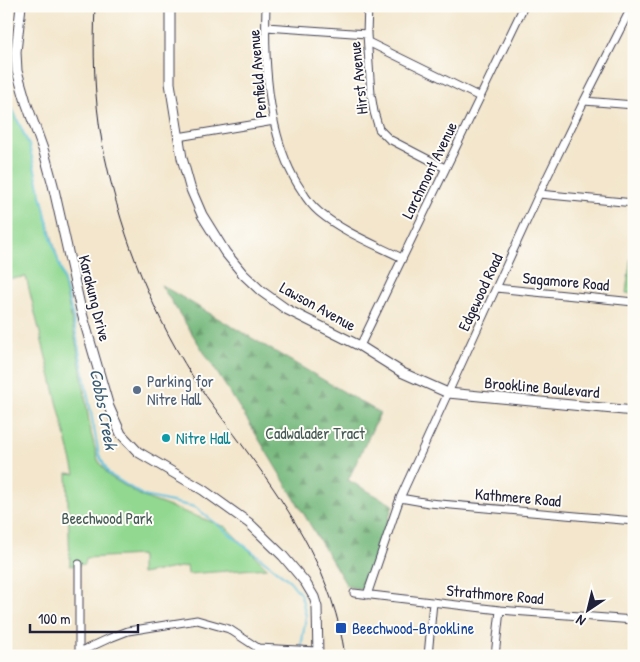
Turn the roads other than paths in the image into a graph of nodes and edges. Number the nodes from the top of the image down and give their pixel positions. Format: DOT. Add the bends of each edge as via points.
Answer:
graph roads {
  1 [pos="21,6"];
  2 [pos="170,6"];
  3 [pos="266,6"];
  4 [pos="368,6"];
  5 [pos="632,6"];
  6 [pos="522,7"];
  7 [pos="266,27"];
  8 [pos="367,38"];
  9 [pos="480,97"];
  10 [pos="584,101"];
  11 [pos="634,105"];
  12 [pos="274,121"];
  13 [pos="178,137"];
  14 [pos="445,168"];
  15 [pos="539,194"];
  16 [pos="634,204"];
  17 [pos="402,258"];
  18 [pos="496,288"];
  19 [pos="634,302"];
  20 [pos="360,346"];
  21 [pos="448,394"];
  22 [pos="634,411"];
  23 [pos="400,498"];
  24 [pos="634,521"];
  25 [pos="79,564"];
  26 [pos="354,593"];
  27 [pos="367,595"];
  28 [pos="433,602"];
  29 [pos="500,610"];
  30 [pos="634,620"];
  31 [pos="79,652"];
  32 [pos="257,652"];
  33 [pos="315,652"];
  34 [pos="71,656"];
  35 [pos="428,656"];
  36 [pos="495,656"];
  1 -- 33 [label="street, Karakung Drive" via="17,71 53,185 81,310 109,407 121,434 138,452 203,490 249,523 283,556 306,582 314,597 317,607"];
  2 -- 13 [label="street, Lawson Avenue" via="170,83"];
  3 -- 7 [label="street, Penfield Avenue"];
  4 -- 8 [label="street, Hirst Avenue"];
  5 -- 10 [label="street, Edgewood Road"];
  6 -- 9 [label="street, Larchmont Avenue"];
  7 -- 8 [label="street"];
  7 -- 12 [label="street, Penfield Avenue"];
  8 -- 9 [label="street"];
  8 -- 14 [label="street, Hirst Avenue" via="371,94 380,129 389,139"];
  9 -- 14 [label="street, Larchmont Avenue"];
  10 -- 11 [label="street"];
  10 -- 15 [label="street, Edgewood Road"];
  12 -- 13 [label="street"];
  12 -- 17 [label="street, Penfield Avenue" via="284,159 293,178 317,210 355,235"];
  13 -- 20 [label="street, Lawson Avenue" via="190,187 202,215 243,274 286,309"];
  14 -- 17 [label="street, Larchmont Avenue"];
  15 -- 16 [label="street"];
  15 -- 18 [label="street, Edgewood Road"];
  17 -- 20 [label="street, Larchmont Avenue"];
  18 -- 19 [label="street, Sagamore Road"];
  18 -- 21 [label="street, Edgewood Road"];
  20 -- 21 [label="street, Lawson Avenue" via="404,373"];
  21 -- 22 [label="street, Brookline Boulevard"];
  21 -- 23 [label="street, Edgewood Road"];
  23 -- 24 [label="street, Kathmere Road"];
  23 -- 27 [label="street, Edgewood Road"];
  25 -- 31 [label="street"];
  26 -- 27 [label="street, Strathmore Road"];
  27 -- 28 [label="street, Strathmore Road"];
  28 -- 29 [label="street, Strathmore Road"];
  28 -- 35 [label="street"];
  29 -- 30 [label="street, Strathmore Road"];
  29 -- 36 [label="street"];
  31 -- 32 [label="street" via="128,631 197,620 229,629"];
  31 -- 34 [label="street"];
  32 -- 33 [label="street" via="281,649"];
}
